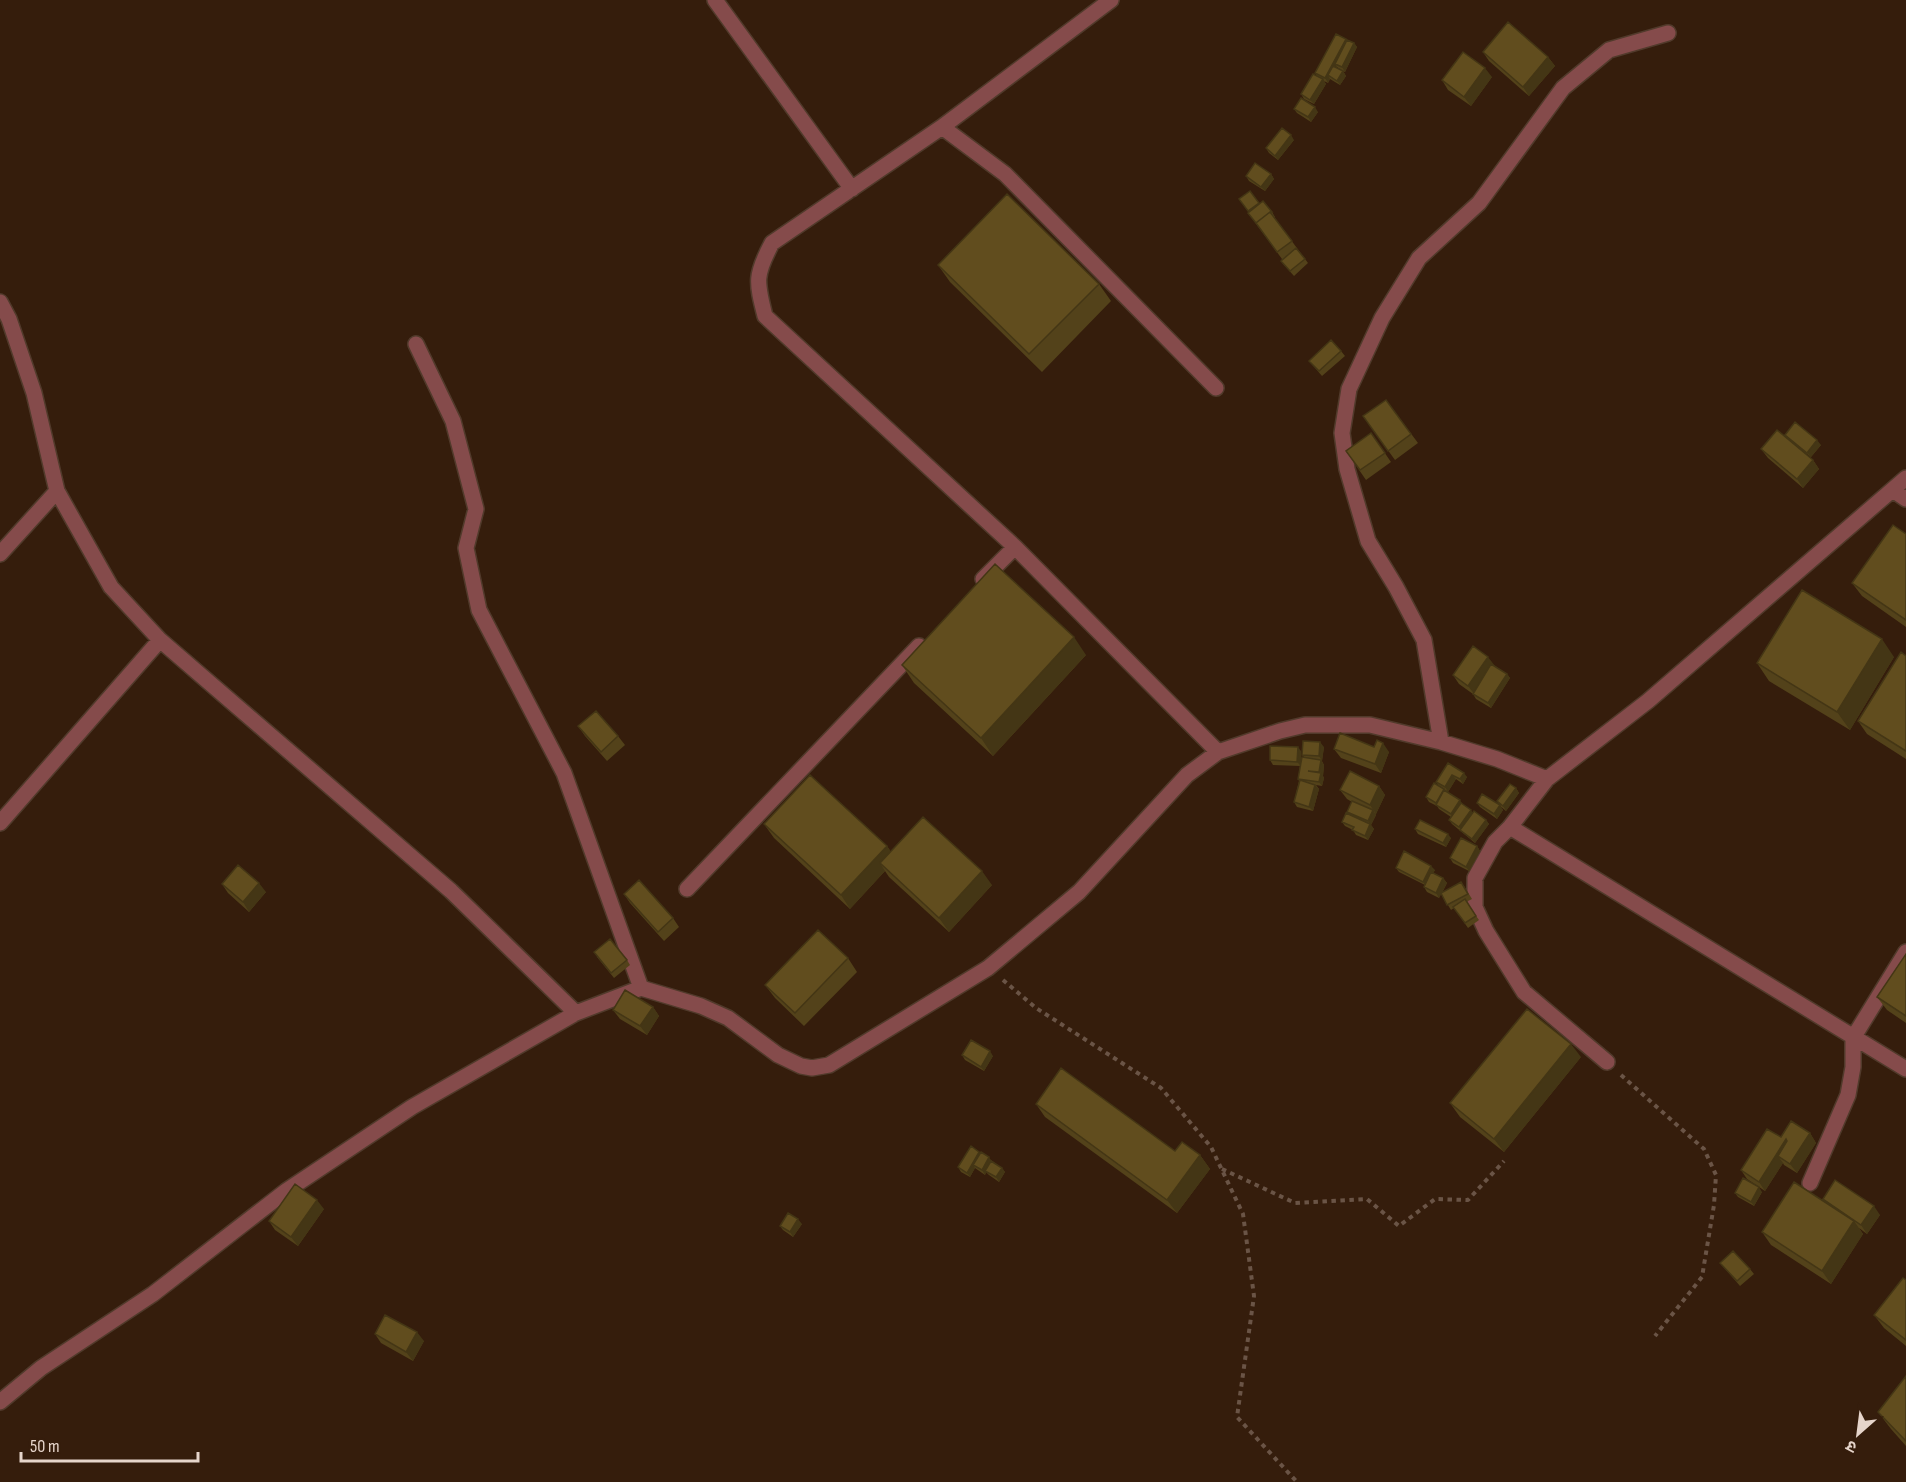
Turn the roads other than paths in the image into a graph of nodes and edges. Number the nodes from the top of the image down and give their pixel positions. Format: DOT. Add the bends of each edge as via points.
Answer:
graph roads {
  1 [pos="715,0"];
  2 [pos="1111,0"];
  3 [pos="1668,33"];
  4 [pos="942,127"];
  5 [pos="852,189"];
  6 [pos="0,302"];
  7 [pos="5,325"];
  8 [pos="416,344"];
  9 [pos="1216,388"];
  10 [pos="1906,478"];
  11 [pos="57,491"];
  12 [pos="1900,495"];
  13 [pos="1015,547"];
  14 [pos="0,554"];
  15 [pos="974,589"];
  16 [pos="933,632"];
  17 [pos="160,640"];
  18 [pos="1441,742"];
  19 [pos="1218,752"];
  20 [pos="1548,779"];
  21 [pos="0,823"];
  22 [pos="1510,827"];
  23 [pos="687,889"];
  24 [pos="1906,952"];
  25 [pos="641,987"];
  26 [pos="576,1013"];
  27 [pos="1853,1038"];
  28 [pos="1607,1062"];
  29 [pos="1906,1069"];
  30 [pos="1810,1183"];
  31 [pos="0,1401"];
  1 -- 5 [label="street"];
  2 -- 4 [label="street"];
  3 -- 18 [label="street" via="1608,50 1563,88 1479,203 1419,258 1382,318 1349,389 1342,433 1347,469 1368,541 1424,640"];
  4 -- 5 [label="street"];
  4 -- 9 [label="street" via="1005,174"];
  5 -- 13 [label="street" via="772,243 760,266 758,285 765,316"];
  6 -- 7 [label="street"];
  7 -- 11 [label="street" via="34,393"];
  8 -- 25 [label="street" via="453,421 476,509 466,548 479,610 564,772"];
  10 -- 12 [label="street"];
  11 -- 14 [label="street"];
  11 -- 17 [label="street" via="111,587"];
  12 -- 20 [label="street"];
  13 -- 15 [label="street"];
  13 -- 19 [label="street"];
  16 -- 23 [label="street"];
  17 -- 21 [label="street"];
  17 -- 26 [label="street" via="451,891"];
  18 -- 19 [label="street" via="1370,725 1305,725"];
  18 -- 20 [label="street"];
  19 -- 25 [label="street" via="1187,775 1079,892 988,968 829,1065 801,1066 778,1055 728,1018"];
  20 -- 22 [label="street"];
  22 -- 27 [label="street"];
  22 -- 28 [label="street" via="1495,842 1475,878 1475,907 1524,992"];
  24 -- 27 [label="street"];
  25 -- 26 [label="street"];
  26 -- 31 [label="street" via="412,1107 286,1191 153,1294 41,1368"];
  27 -- 29 [label="street"];
  27 -- 30 [label="street" via="1848,1095"];
}
